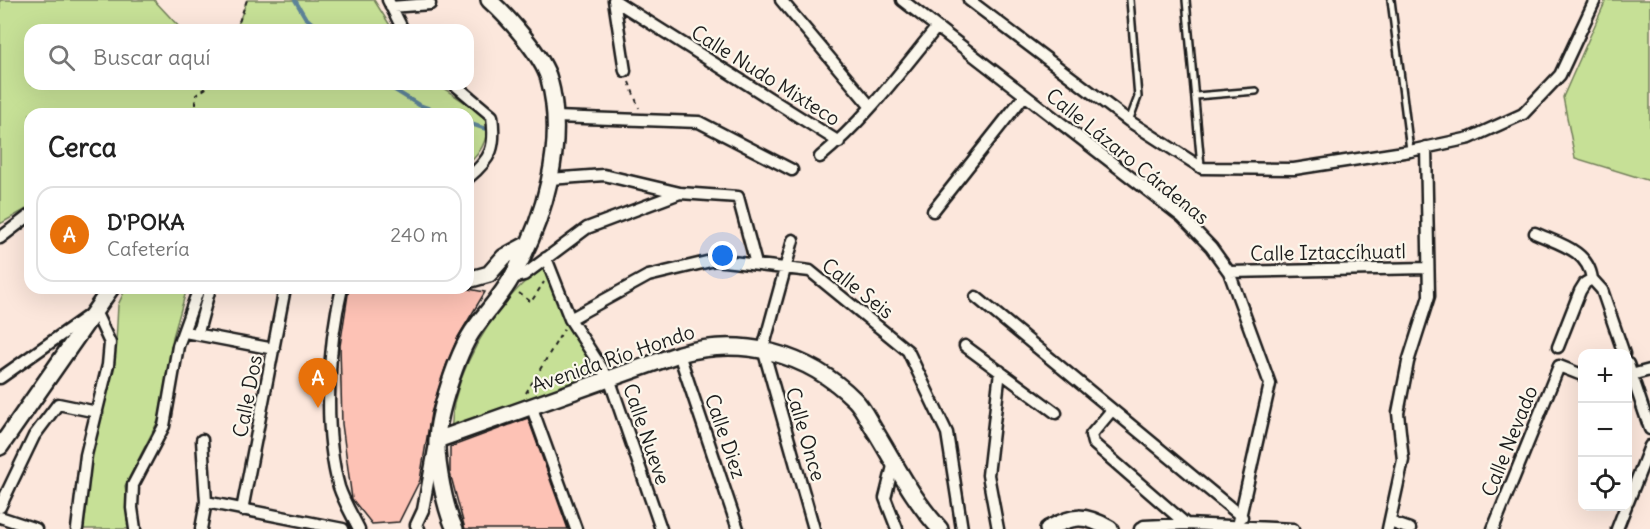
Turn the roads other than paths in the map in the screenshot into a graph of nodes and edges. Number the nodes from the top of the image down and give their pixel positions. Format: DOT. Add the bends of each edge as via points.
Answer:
graph roads {
  1 [pos="489,0"];
  2 [pos="614,0"];
  3 [pos="781,0"];
  4 [pos="902,0"];
  5 [pos="969,0"];
  6 [pos="1130,0"];
  7 [pos="1186,0"];
  8 [pos="1391,0"];
  9 [pos="1595,0"];
  10 [pos="389,4"];
  11 [pos="430,4"];
  12 [pos="400,24"];
  13 [pos="937,27"];
  14 [pos="625,71"];
  15 [pos="461,90"];
  16 [pos="1256,91"];
  17 [pos="1024,96"];
  18 [pos="1196,96"];
  19 [pos="871,107"];
  20 [pos="555,117"];
  21 [pos="1129,121"];
  22 [pos="839,142"];
  23 [pos="1426,147"];
  24 [pos="1410,151"];
  25 [pos="820,157"];
  26 [pos="1202,168"];
  27 [pos="792,170"];
  28 [pos="474,173"];
  29 [pos="549,178"];
  30 [pos="680,193"];
  31 [pos="933,211"];
  32 [pos="24,220"];
  33 [pos="1535,233"];
  34 [pos="0,238"];
  35 [pos="793,240"];
  36 [pos="528,244"];
  37 [pos="546,258"];
  38 [pos="756,264"];
  39 [pos="786,267"];
  40 [pos="1428,268"];
  41 [pos="1228,272"];
  42 [pos="474,278"];
  43 [pos="1592,279"];
  44 [pos="513,283"];
  45 [pos="107,294"];
  46 [pos="197,294"];
  47 [pos="208,294"];
  48 [pos="284,294"];
  49 [pos="341,294"];
  50 [pos="976,297"];
  51 [pos="95,311"];
  52 [pos="570,318"];
  53 [pos="185,332"];
  54 [pos="198,332"];
  55 [pos="965,346"];
  56 [pos="1558,347"];
  57 [pos="274,349"];
  58 [pos="1622,349"];
  59 [pos="763,350"];
  60 [pos="679,354"];
  61 [pos="1632,370"];
  62 [pos="1650,370"];
  63 [pos="999,371"];
  64 [pos="1578,373"];
  65 [pos="0,378"];
  66 [pos="1632,379"];
  67 [pos="610,381"];
  68 [pos="1632,394"];
  69 [pos="1638,396"];
  70 [pos="526,410"];
  71 [pos="1112,410"];
  72 [pos="97,412"];
  73 [pos="1056,412"];
  74 [pos="1650,429"];
  75 [pos="202,440"];
  76 [pos="437,440"];
  77 [pos="1,443"];
  78 [pos="1650,446"];
  79 [pos="894,462"];
  80 [pos="1632,492"];
  81 [pos="206,502"];
  82 [pos="0,507"];
  83 [pos="242,510"];
  84 [pos="1624,511"];
  85 [pos="0,517"];
  86 [pos="1240,521"];
  87 [pos="1186,524"];
  88 [pos="1389,525"];
  89 [pos="414,528"];
  90 [pos="36,529"];
  91 [pos="77,529"];
  92 [pos="135,529"];
  93 [pos="201,529"];
  94 [pos="343,529"];
  95 [pos="359,529"];
  96 [pos="455,529"];
  97 [pos="576,529"];
  98 [pos="662,529"];
  99 [pos="738,529"];
  100 [pos="814,529"];
  101 [pos="897,529"];
  102 [pos="940,529"];
  103 [pos="962,529"];
  104 [pos="998,529"];
  105 [pos="1048,529"];
  106 [pos="1110,529"];
  107 [pos="1140,529"];
  108 [pos="1293,529"];
  109 [pos="1410,529"];
  110 [pos="1493,529"];
  111 [pos="1617,529"];
  1 -- 20 [label="street" via="527,43 549,77"];
  2 -- 14 [label="street"];
  2 -- 22 [label="street, Calle Nudo Mixteco"];
  3 -- 19 [label="street"];
  4 -- 13 [label="street, Calle Lázaro Cárdenas"];
  5 -- 21 [label="street"];
  6 -- 21 [label="lane" via="1138,97"];
  7 -- 18 [label="lane"];
  8 -- 24 [label="lane"];
  9 -- 23 [label="street" via="1560,75 1523,114 1470,138"];
  10 -- 11 [label="street"];
  10 -- 12 [label="street"];
  13 -- 17 [label="street, Calle Lázaro Cárdenas"];
  13 -- 19 [label="street"];
  15 -- 28 [label="street" via="492,116 495,138 486,162"];
  16 -- 18 [label="lane"];
  17 -- 31 [label="street"];
  17 -- 41 [label="street, Calle Lázaro Cárdenas" via="1182,217"];
  18 -- 26 [label="lane"];
  19 -- 22 [label="street"];
  20 -- 27 [label="street" via="699,122"];
  20 -- 29 [label="street"];
  21 -- 26 [label="street"];
  22 -- 25 [label="street"];
  23 -- 24 [label="street"];
  23 -- 40 [label="street"];
  24 -- 26 [label="street" via="1294,169"];
  29 -- 30 [label="street" via="604,175"];
  29 -- 36 [label="street"];
  30 -- 37 [label="street" via="587,228"];
  30 -- 38 [label="street" via="738,197"];
  32 -- 34 [label="street"];
  33 -- 43 [label="street" via="1581,255 1589,265"];
  35 -- 39 [label="street"];
  36 -- 42 [label="street" via="504,257 489,274"];
  36 -- 44 [label="street"];
  37 -- 44 [label="street"];
  37 -- 52 [label="street, Calle Nueve"];
  38 -- 39 [label="street, Calle Seis"];
  38 -- 52 [label="street, Calle Seis" via="715,260 648,276"];
  39 -- 59 [label="street"];
  39 -- 103 [label="street, Calle Seis" via="810,271 908,351 947,433"];
  40 -- 41 [label="street, Calle Iztaccíhuatl"];
  40 -- 88 [label="street" via="1429,296 1408,362 1398,413 1403,460"];
  41 -- 86 [label="street, Calle Lázaro Cárdenas" via="1270,384"];
  43 -- 56 [label="street" via="1580,291"];
  43 -- 58 [label="street" via="1602,290"];
  44 -- 76 [label="street" via="471,334 458,361"];
  45 -- 51 [label="street"];
  46 -- 53 [label="street"];
  47 -- 54 [label="street"];
  48 -- 57 [label="street, Calle Dos"];
  49 -- 95 [label="street" via="331,343 330,422 339,485"];
  50 -- 71 [label="street"];
  51 -- 65 [label="street"];
  51 -- 72 [label="street" via="110,343"];
  51 -- 77 [label="street"];
  52 -- 67 [label="street, Calle Nueve"];
  53 -- 54 [label="street"];
  53 -- 92 [label="street" via="178,346 164,426 133,485"];
  54 -- 57 [label="street"];
  55 -- 63 [label="street"];
  57 -- 83 [label="street, Calle Dos"];
  59 -- 60 [label="street, Avenida Río Hondo" via="740,345"];
  59 -- 79 [label="street, Avenida Río Hondo" via="810,365 856,400"];
  59 -- 100 [label="street, Calle Once"];
  60 -- 67 [label="street, Avenida Río Hondo"];
  60 -- 99 [label="street, Calle Diez"];
  61 -- 62 [label="street"];
  63 -- 73 [label="street"];
  63 -- 104 [label="street" via="988,475"];
  64 -- 110 [label="street, Calle Nevado" via="1559,366"];
  66 -- 69 [label="street"];
  67 -- 70 [label="street, Avenida Río Hondo"];
  67 -- 98 [label="street, Calle Nueve"];
  68 -- 69 [label="street"];
  69 -- 74 [label="street"];
  70 -- 76 [label="street, Avenida Río Hondo"];
  70 -- 97 [label="street"];
  71 -- 86 [label="street"];
  71 -- 87 [label="street" via="1091,435 1093,443"];
  72 -- 82 [label="street" via="58,404 34,436"];
  72 -- 91 [label="street" via="86,455"];
  75 -- 81 [label="street"];
  76 -- 89 [label="street" via="423,510"];
  76 -- 96 [label="street" via="448,514"];
  78 -- 80 [label="street"];
  79 -- 101 [label="street" via="885,498"];
  79 -- 102 [label="street, Avenida Río Hondo"];
  81 -- 83 [label="street"];
  81 -- 93 [label="street"];
  83 -- 94 [label="street"];
  84 -- 111 [label="street"];
  85 -- 90 [label="street"];
  86 -- 87 [label="street"];
  86 -- 108 [label="street"];
  87 -- 107 [label="street"];
  88 -- 109 [label="street"];
  105 -- 106 [label="street" via="1081,516"];
}
